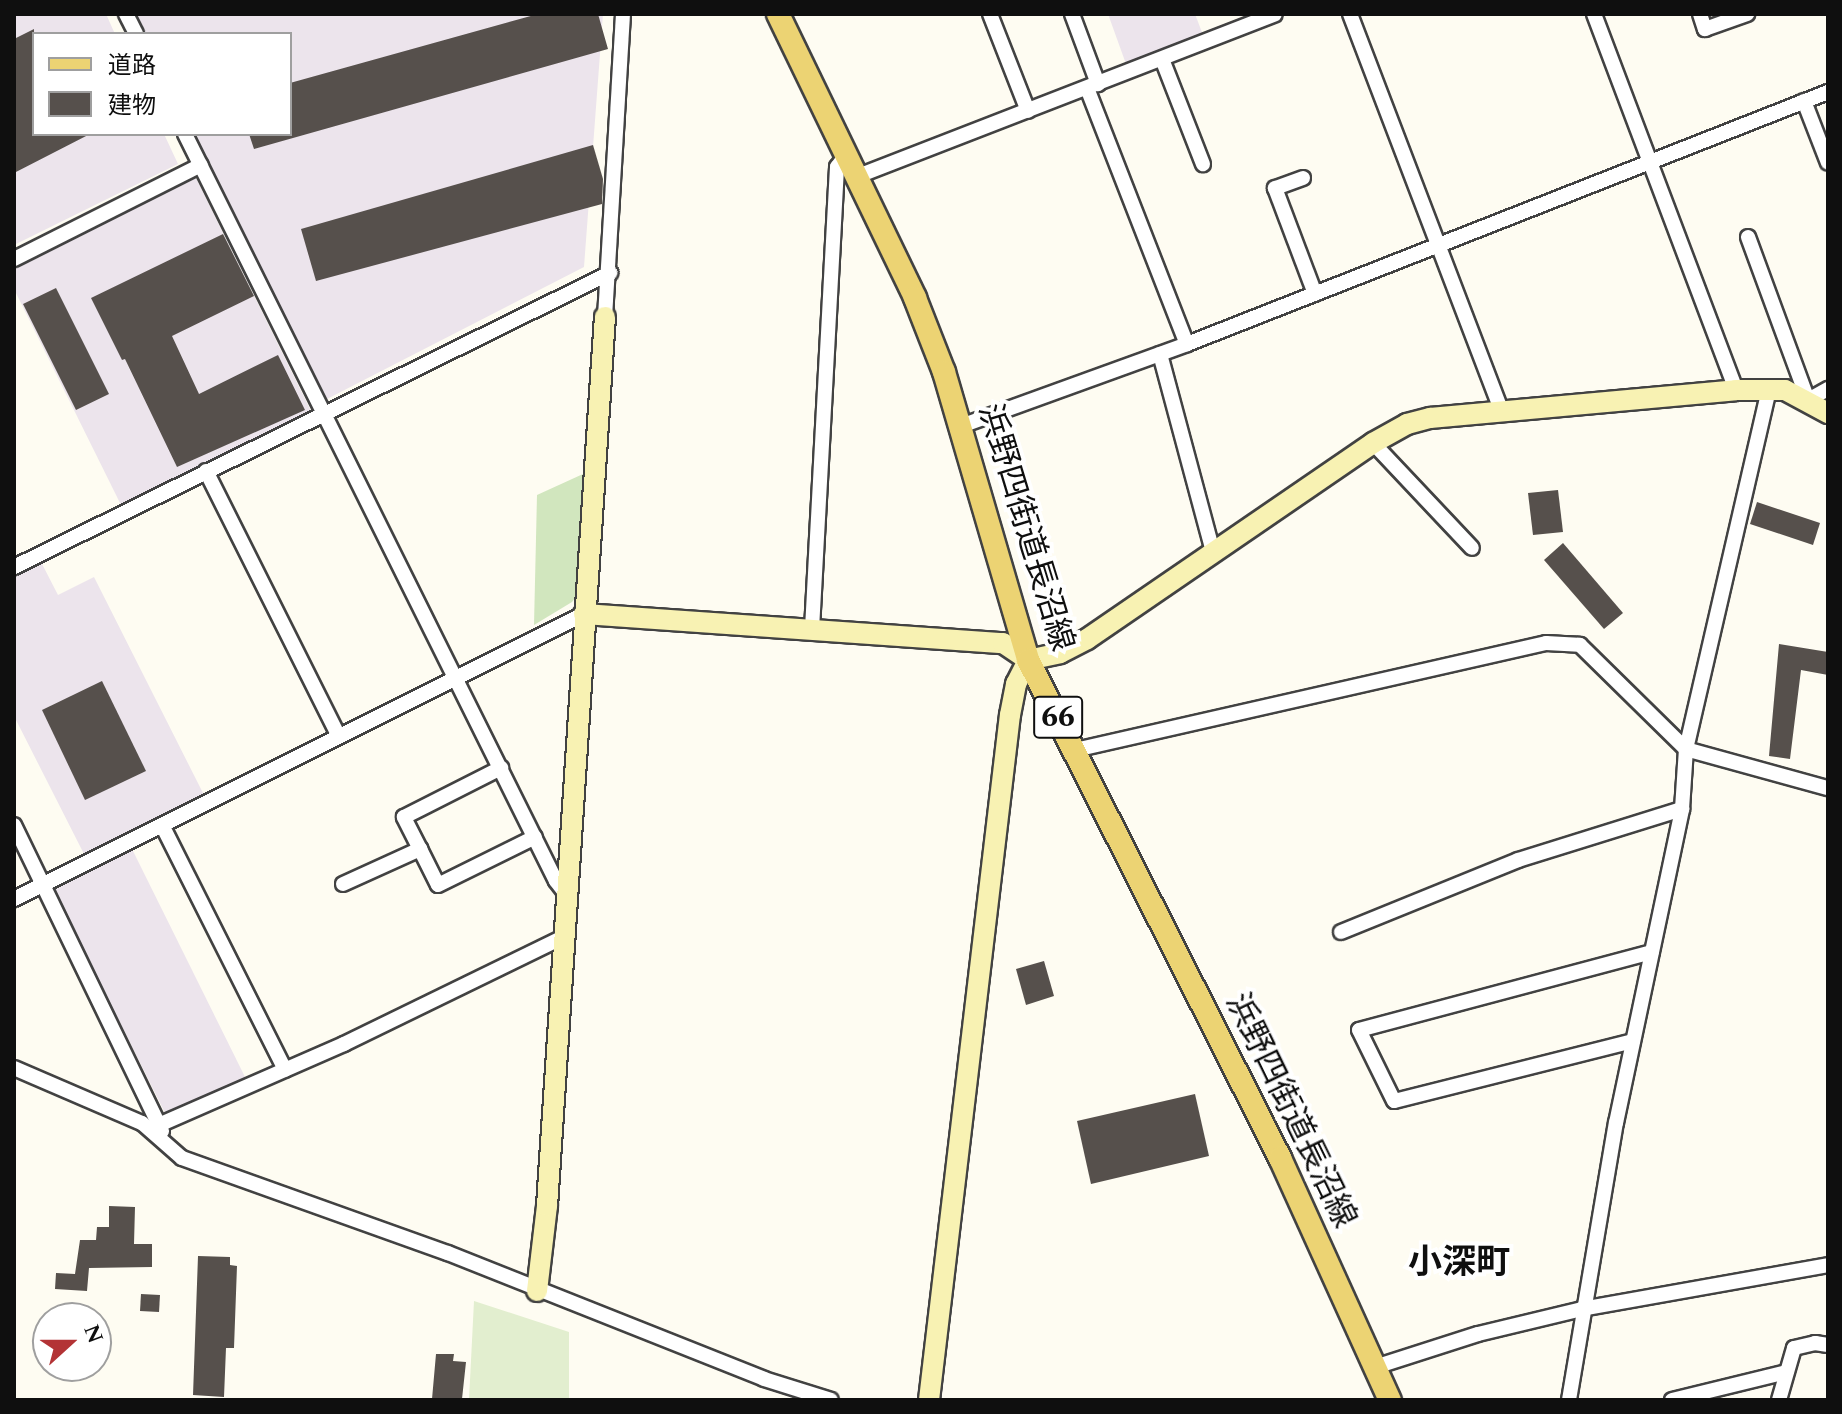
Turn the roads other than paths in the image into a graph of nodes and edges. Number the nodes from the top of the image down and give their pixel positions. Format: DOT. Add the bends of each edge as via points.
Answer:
graph roads {
  1 [pos="126,14"];
  2 [pos="623,14"];
  3 [pos="778,14"];
  4 [pos="990,14"];
  5 [pos="1072,14"];
  6 [pos="1275,14"];
  7 [pos="1350,14"];
  8 [pos="1594,14"];
  9 [pos="1700,14"];
  10 [pos="1747,14"];
  11 [pos="135,32"];
  12 [pos="1162,59"];
  13 [pos="1093,86"];
  14 [pos="1828,92"];
  15 [pos="1804,101"];
  16 [pos="1028,111"];
  17 [pos="186,136"];
  18 [pos="847,153"];
  19 [pos="1650,161"];
  20 [pos="1828,163"];
  21 [pos="1203,164"];
  22 [pos="201,165"];
  23 [pos="858,176"];
  24 [pos="1303,178"];
  25 [pos="1748,237"];
  26 [pos="1437,245"];
  27 [pos="14,259"];
  28 [pos="610,273"];
  29 [pos="1315,294"];
  30 [pos="605,317"];
  31 [pos="1187,344"];
  32 [pos="1160,354"];
  33 [pos="1769,389"];
  34 [pos="1828,389"];
  35 [pos="1736,390"];
  36 [pos="1808,400"];
  37 [pos="324,412"];
  38 [pos="1502,412"];
  39 [pos="1828,413"];
  40 [pos="961,426"];
  41 [pos="1373,443"];
  42 [pos="206,471"];
  43 [pos="1472,548"];
  44 [pos="1213,552"];
  45 [pos="14,567"];
  46 [pos="584,614"];
  47 [pos="812,629"];
  48 [pos="1028,660"];
  49 [pos="456,678"];
  50 [pos="339,737"];
  51 [pos="1686,749"];
  52 [pos="1075,750"];
  53 [pos="501,768"];
  54 [pos="1828,788"];
  55 [pos="1682,809"];
  56 [pos="14,825"];
  57 [pos="162,825"];
  58 [pos="535,837"];
  59 [pos="420,849"];
  60 [pos="44,884"];
  61 [pos="343,884"];
  62 [pos="566,894"];
  63 [pos="14,899"];
  64 [pos="1341,932"];
  65 [pos="563,937"];
  66 [pos="1652,952"];
  67 [pos="1633,1041"];
  68 [pos="14,1068"];
  69 [pos="285,1070"];
  70 [pos="161,1124"];
  71 [pos="163,1143"];
  72 [pos="1828,1265"];
  73 [pos="537,1291"];
  74 [pos="1582,1309"];
  75 [pos="1828,1345"];
  76 [pos="1375,1367"];
  77 [pos="1787,1372"];
  78 [pos="831,1400"];
  79 [pos="929,1400"];
  80 [pos="1390,1400"];
  81 [pos="1569,1400"];
  82 [pos="1672,1400"];
  83 [pos="1779,1400"];
  1 -- 11 [label="street"];
  2 -- 28 [label="street"];
  3 -- 18 [label="main road, 浜野四街道長沼線 / 66"];
  4 -- 16 [label="street"];
  5 -- 13 [label="street"];
  6 -- 12 [label="street"];
  7 -- 26 [label="street"];
  8 -- 19 [label="street"];
  9 -- 10 [label="street" via="1705,29"];
  12 -- 13 [label="street"];
  12 -- 21 [label="street"];
  13 -- 16 [label="street"];
  13 -- 31 [label="street"];
  14 -- 15 [label="street"];
  15 -- 19 [label="street"];
  15 -- 20 [label="street"];
  16 -- 23 [label="street"];
  17 -- 22 [label="street"];
  18 -- 23 [label="main road, 浜野四街道長沼線 / 66"];
  18 -- 47 [label="street" via="837,167"];
  19 -- 26 [label="street"];
  19 -- 35 [label="street"];
  22 -- 27 [label="street"];
  22 -- 37 [label="street"];
  23 -- 40 [label="main road, 浜野四街道長沼線 / 66" via="915,298"];
  24 -- 29 [label="street" via="1275,188"];
  25 -- 36 [label="street"];
  26 -- 29 [label="street"];
  26 -- 38 [label="street"];
  28 -- 30 [label="street"];
  28 -- 37 [label="street"];
  29 -- 31 [label="street"];
  30 -- 46 [label="street"];
  31 -- 32 [label="street"];
  32 -- 40 [label="street"];
  32 -- 44 [label="street"];
  33 -- 35 [label="street"];
  33 -- 36 [label="street"];
  33 -- 51 [label="street"];
  34 -- 36 [label="street"];
  35 -- 38 [label="street"];
  36 -- 39 [label="street"];
  37 -- 42 [label="street"];
  37 -- 49 [label="street"];
  38 -- 41 [label="street" via="1430,418"];
  40 -- 48 [label="main road, 浜野四街道長沼線 / 66"];
  41 -- 43 [label="street"];
  41 -- 44 [label="street"];
  42 -- 45 [label="street"];
  42 -- 50 [label="street"];
  44 -- 48 [label="street" via="1087,639 1060,653"];
  46 -- 47 [label="street"];
  46 -- 49 [label="street"];
  46 -- 62 [label="street"];
  47 -- 48 [label="street" via="1003,643"];
  48 -- 52 [label="main road, 浜野四街道長沼線 / 66"];
  48 -- 79 [label="street" via="1010,715"];
  49 -- 50 [label="street"];
  49 -- 53 [label="street"];
  50 -- 57 [label="street"];
  51 -- 52 [label="street" via="1580,645 1546,643"];
  51 -- 54 [label="street"];
  51 -- 55 [label="street"];
  52 -- 76 [label="main road, 浜野四街道長沼線 / 66" via="1280,1158"];
  53 -- 58 [label="street"];
  53 -- 59 [label="street" via="404,817"];
  55 -- 64 [label="street" via="1518,860"];
  55 -- 66 [label="street"];
  56 -- 60 [label="street"];
  57 -- 60 [label="street"];
  57 -- 69 [label="street"];
  58 -- 59 [label="street" via="438,885"];
  58 -- 62 [label="street"];
  59 -- 61 [label="street"];
  60 -- 63 [label="street"];
  60 -- 70 [label="street"];
  62 -- 65 [label="street"];
  65 -- 69 [label="street"];
  65 -- 73 [label="street"];
  66 -- 67 [label="street"];
  66 -- 67 [label="street" via="1359,1030 1394,1101"];
  67 -- 74 [label="street"];
  68 -- 71 [label="street" via="142,1123"];
  69 -- 70 [label="street"];
  70 -- 71 [label="street"];
  71 -- 73 [label="street" via="182,1158 448,1253"];
  72 -- 74 [label="street"];
  73 -- 78 [label="street"];
  74 -- 76 [label="street"];
  74 -- 81 [label="street"];
  75 -- 77 [label="street" via="1794,1348"];
  76 -- 80 [label="main road, 浜野四街道長沼線 / 66"];
  77 -- 82 [label="street"];
  77 -- 83 [label="street"];
}
